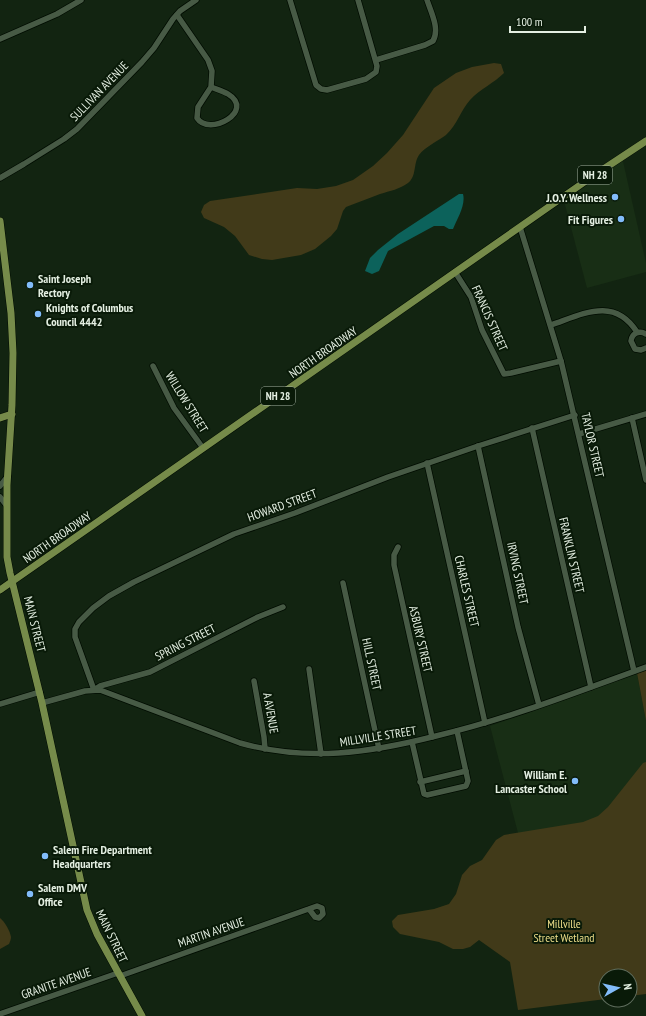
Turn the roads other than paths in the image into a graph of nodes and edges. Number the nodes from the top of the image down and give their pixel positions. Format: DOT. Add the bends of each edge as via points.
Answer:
graph roads {
  1 [pos="82,0"];
  2 [pos="196,0"];
  3 [pos="290,0"];
  4 [pos="358,0"];
  5 [pos="427,0"];
  6 [pos="177,15"];
  7 [pos="0,39"];
  8 [pos="376,60"];
  9 [pos="211,87"];
  10 [pos="646,141"];
  11 [pos="0,178"];
  12 [pos="0,221"];
  13 [pos="520,227"];
  14 [pos="2,264"];
  15 [pos="455,272"];
  16 [pos="551,325"];
  17 [pos="637,332"];
  18 [pos="646,334"];
  19 [pos="646,348"];
  20 [pos="561,361"];
  21 [pos="153,366"];
  22 [pos="12,414"];
  23 [pos="646,414"];
  24 [pos="575,415"];
  25 [pos="0,418"];
  26 [pos="632,418"];
  27 [pos="532,428"];
  28 [pos="579,434"];
  29 [pos="478,446"];
  30 [pos="203,448"];
  31 [pos="427,463"];
  32 [pos="8,475"];
  33 [pos="646,480"];
  34 [pos="0,486"];
  35 [pos="0,497"];
  36 [pos="7,506"];
  37 [pos="398,547"];
  38 [pos="12,581"];
  39 [pos="343,583"];
  40 [pos="0,590"];
  41 [pos="283,607"];
  42 [pos="646,667"];
  43 [pos="309,669"];
  44 [pos="634,671"];
  45 [pos="254,681"];
  46 [pos="591,687"];
  47 [pos="94,690"];
  48 [pos="40,692"];
  49 [pos="42,703"];
  50 [pos="0,704"];
  51 [pos="539,705"];
  52 [pos="485,723"];
  53 [pos="457,731"];
  54 [pos="432,738"];
  55 [pos="412,742"];
  56 [pos="265,749"];
  57 [pos="379,749"];
  58 [pos="322,754"];
  59 [pos="466,771"];
  60 [pos="420,782"];
  61 [pos="310,909"];
  62 [pos="119,974"];
  63 [pos="0,1014"];
  64 [pos="142,1016"];
  1 -- 7 [label="street"];
  2 -- 6 [label="street, SULLIVAN AVENUE"];
  3 -- 8 [label="street" via="316,85 321,89 332,89 371,76 376,72"];
  4 -- 8 [label="street"];
  5 -- 8 [label="street" via="436,28 434,41"];
  6 -- 9 [label="street" via="210,63"];
  6 -- 11 [label="street, SULLIVAN AVENUE" via="142,62 78,129"];
  9 -- 9 [label="street" via="197,113 197,118 205,124 222,122 234,115 237,108 232,96"];
  10 -- 13 [label="main road, NORTH BROADWAY / NH 28"];
  12 -- 14 [label="main road, MAIN STREET"];
  13 -- 15 [label="main road, NORTH BROADWAY / NH 28"];
  13 -- 16 [label="street, TAYLOR STREET"];
  14 -- 22 [label="main road, MAIN STREET" via="11,313"];
  15 -- 20 [label="street, FRANCIS STREET" via="471,297 482,330 504,374"];
  15 -- 30 [label="main road, NORTH BROADWAY / NH 28"];
  16 -- 17 [label="street" via="605,310 625,318"];
  16 -- 20 [label="street, TAYLOR STREET"];
  17 -- 18 [label="street"];
  17 -- 19 [label="street" via="631,339 632,344 638,350"];
  20 -- 24 [label="street, TAYLOR STREET"];
  21 -- 30 [label="street, WILLOW STREET" via="174,408"];
  22 -- 25 [label="main road"];
  22 -- 32 [label="main road, MAIN STREET"];
  23 -- 26 [label="street"];
  24 -- 27 [label="street, HOWARD STREET"];
  24 -- 28 [label="street, TAYLOR STREET"];
  26 -- 28 [label="street"];
  26 -- 33 [label="street"];
  27 -- 29 [label="street, HOWARD STREET"];
  27 -- 46 [label="street, FRANKLIN STREET"];
  28 -- 44 [label="street, TAYLOR STREET"];
  29 -- 31 [label="street, HOWARD STREET"];
  29 -- 51 [label="street, IRVING STREET" via="518,627"];
  30 -- 38 [label="main road, NORTH BROADWAY / NH 28"];
  31 -- 47 [label="street, HOWARD STREET" via="234,534 109,596 85,615 75,629 76,642"];
  31 -- 52 [label="street, CHARLES STREET"];
  32 -- 34 [label="street"];
  32 -- 36 [label="main road, MAIN STREET"];
  35 -- 36 [label="street"];
  36 -- 38 [label="main road, MAIN STREET" via="6,548"];
  37 -- 54 [label="street, ASBURY STREET" via="394,555 394,565"];
  38 -- 40 [label="main road, NH 28"];
  38 -- 48 [label="main road, MAIN STREET"];
  39 -- 57 [label="street, HILL STREET"];
  41 -- 47 [label="street, SPRING STREET" via="150,672"];
  42 -- 44 [label="street, MILLVILLE STREET"];
  43 -- 58 [label="street"];
  44 -- 46 [label="street, MILLVILLE STREET"];
  45 -- 56 [label="street, A AVENUE"];
  46 -- 51 [label="street, MILLVILLE STREET"];
  47 -- 49 [label="street, MILLVILLE STREET"];
  47 -- 56 [label="street, MILLVILLE STREET" via="107,692 240,743"];
  48 -- 49 [label="main road, MAIN STREET"];
  48 -- 50 [label="street"];
  49 -- 62 [label="main road, MAIN STREET" via="87,910"];
  51 -- 52 [label="street, MILLVILLE STREET"];
  52 -- 53 [label="street, MILLVILLE STREET"];
  53 -- 54 [label="street, MILLVILLE STREET"];
  53 -- 59 [label="street"];
  54 -- 55 [label="street, MILLVILLE STREET"];
  55 -- 57 [label="street, MILLVILLE STREET"];
  55 -- 60 [label="street"];
  56 -- 58 [label="street, MILLVILLE STREET"];
  57 -- 58 [label="street, MILLVILLE STREET"];
  59 -- 60 [label="street"];
  59 -- 60 [label="street" via="466,786 425,795"];
  61 -- 62 [label="street, MARTIN AVENUE"];
  62 -- 63 [label="street, GRANITE AVENUE"];
  62 -- 64 [label="main road, MAIN STREET"];
}
